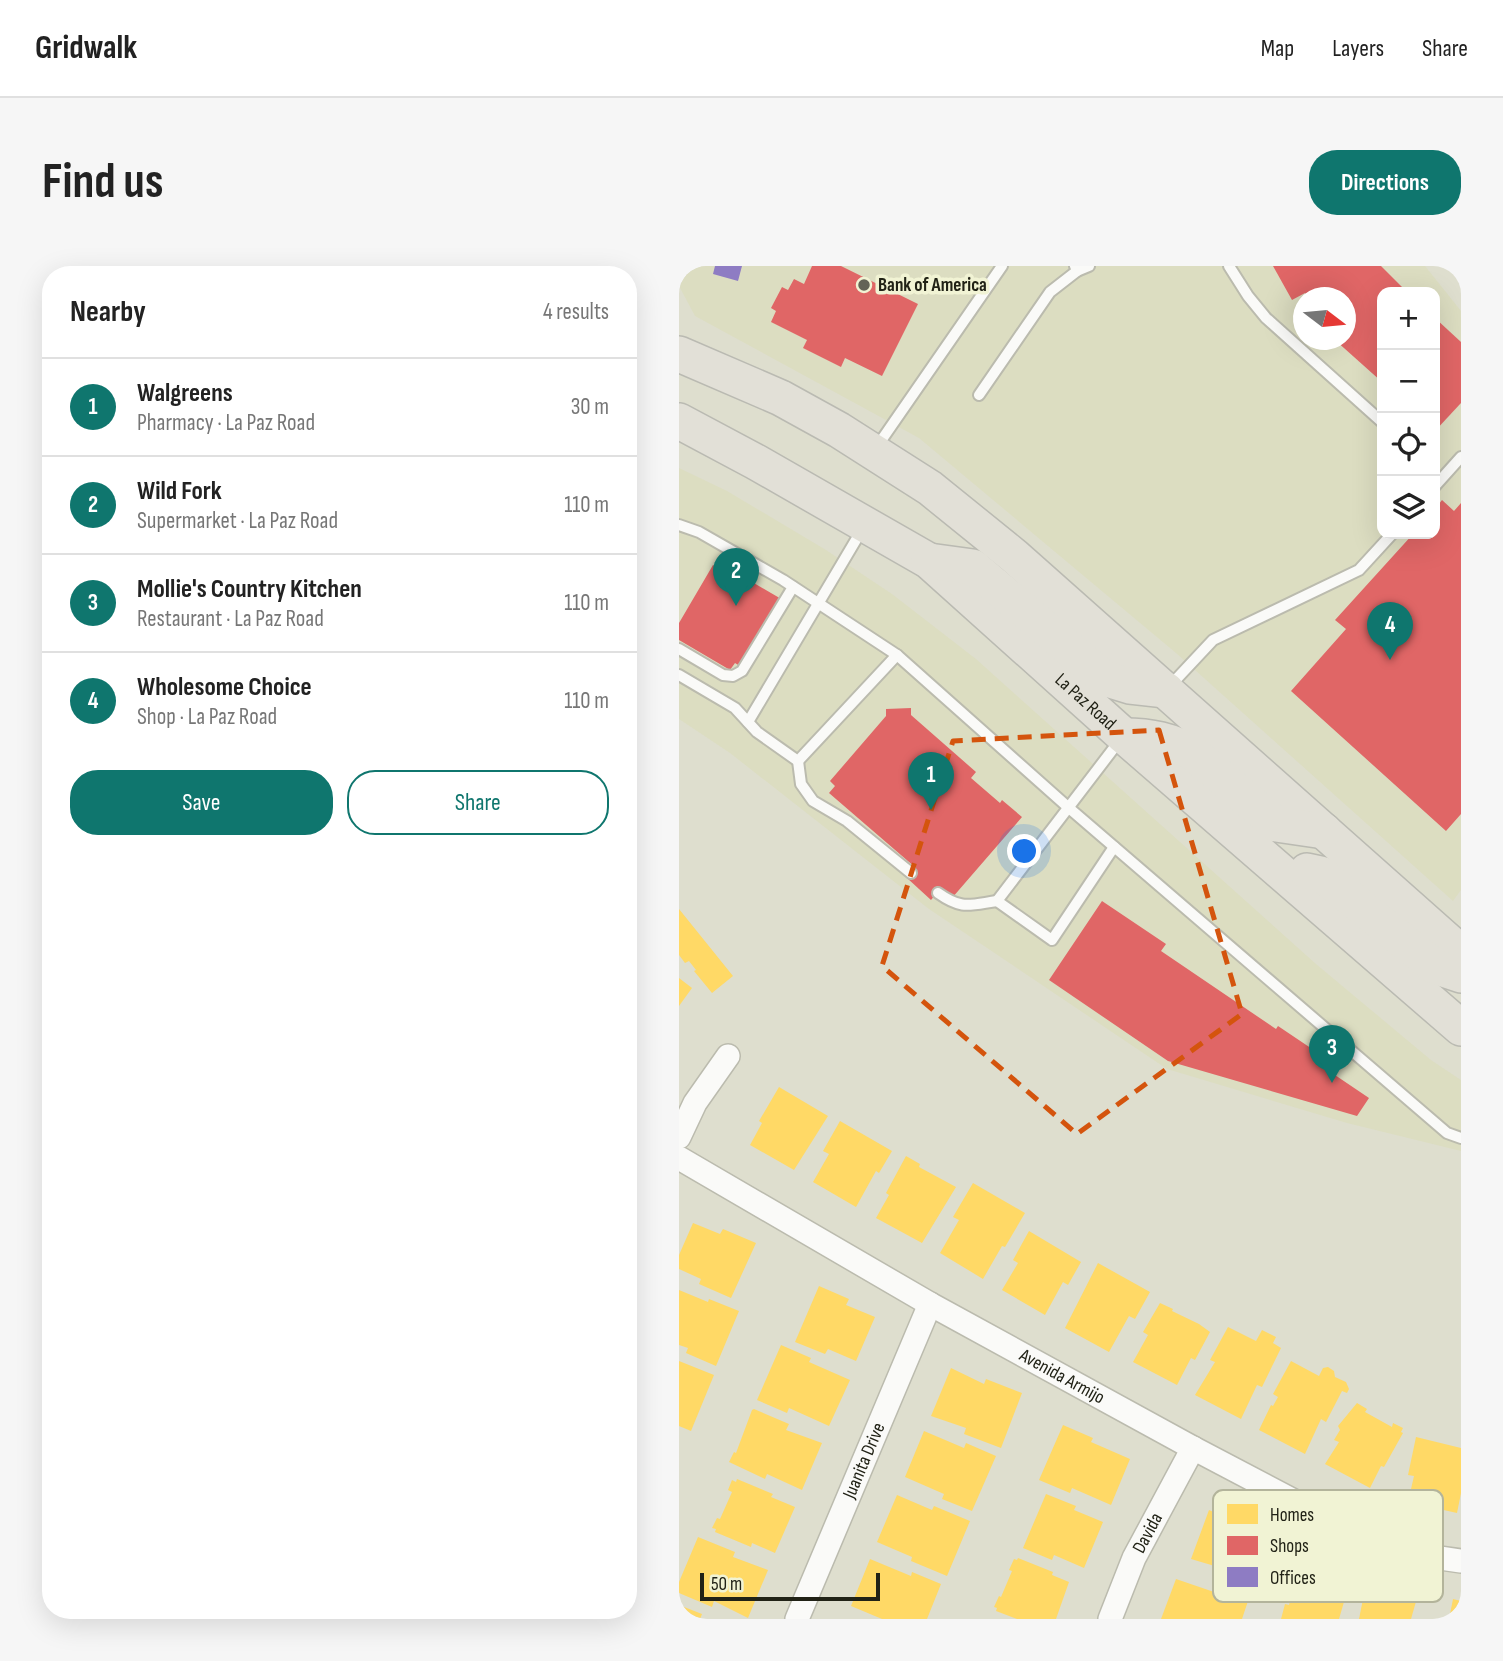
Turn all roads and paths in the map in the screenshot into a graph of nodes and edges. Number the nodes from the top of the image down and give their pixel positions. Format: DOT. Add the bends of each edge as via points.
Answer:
graph roads {
  1 [pos="1002,266"];
  2 [pos="1089,266"];
  3 [pos="1229,266"];
  4 [pos="1076,269"];
  5 [pos="679,354"];
  6 [pos="979,395"];
  7 [pos="1377,418"];
  8 [pos="679,421"];
  9 [pos="874,452"];
  10 [pos="1461,457"];
  11 [pos="1440,471"];
  12 [pos="866,524"];
  13 [pos="679,525"];
  14 [pos="1387,539"];
  15 [pos="929,561"];
  16 [pos="793,587"];
  17 [pos="817,603"];
  18 [pos="679,649"];
  19 [pos="897,655"];
  20 [pos="679,675"];
  21 [pos="1165,690"];
  22 [pos="748,722"];
  23 [pos="1124,736"];
  24 [pos="798,761"];
  25 [pos="1069,808"];
  26 [pos="1324,831"];
  27 [pos="1114,847"];
  28 [pos="1273,863"];
  29 [pos="912,873"];
  30 [pos="938,893"];
  31 [pos="997,901"];
  32 [pos="1461,953"];
  33 [pos="1461,975"];
  34 [pos="1461,1028"];
  35 [pos="728,1056"];
  36 [pos="679,1137"];
  37 [pos="1461,1138"];
  38 [pos="679,1158"];
  39 [pos="930,1304"];
  40 [pos="1193,1448"];
  41 [pos="1273,1490"];
  42 [pos="1443,1559"];
  43 [pos="1461,1561"];
  44 [pos="797,1619"];
  45 [pos="1110,1619"];
  1 -- 9 [label="lane"];
  2 -- 4 [label="lane"];
  3 -- 7 [label="lane" via="1266,318"];
  4 -- 6 [label="lane" via="1050,292"];
  5 -- 9 [label="main road" via="781,398"];
  8 -- 12 [label="main road, La Paz Road"];
  9 -- 21 [label="main road" via="930,488 1014,556"];
  10 -- 11 [label="lane"];
  12 -- 15 [label="main road, La Paz Road"];
  12 -- 17 [label="lane"];
  13 -- 16 [label="lane"];
  14 -- 21 [label="lane" via="1359,570 1213,640"];
  15 -- 21 [label="main road" via="973,567 1104,678"];
  15 -- 23 [label="main road, La Paz Road"];
  16 -- 17 [label="lane"];
  16 -- 18 [label="lane" via="742,671 733,677"];
  17 -- 19 [label="lane"];
  17 -- 22 [label="lane"];
  19 -- 24 [label="lane"];
  19 -- 25 [label="lane"];
  20 -- 22 [label="lane" via="735,708"];
  21 -- 26 [label="main road"];
  22 -- 24 [label="lane"];
  23 -- 25 [label="lane"];
  23 -- 26 [label="main road" via="1180,745 1276,824"];
  23 -- 28 [label="main road, La Paz Road"];
  24 -- 29 [label="lane" via="801,784 813,800"];
  25 -- 27 [label="lane"];
  25 -- 31 [label="lane"];
  26 -- 32 [label="main road"];
  27 -- 31 [label="lane" via="1052,940"];
  27 -- 37 [label="lane" via="1447,1133"];
  28 -- 33 [label="main road" via="1321,874 1434,966"];
  28 -- 34 [label="main road, La Paz Road"];
  30 -- 31 [label="lane" via="963,906"];
  35 -- 36 [label="street" via="695,1103"];
  38 -- 39 [label="street, Avenida Armijo"];
  39 -- 40 [label="street, Avenida Armijo"];
  39 -- 44 [label="street, Juanita Drive"];
  40 -- 41 [label="street, Avenida Armijo"];
  40 -- 45 [label="street, Davida" via="1134,1558"];
  42 -- 43 [label="street, Avenida Armijo"];
}
